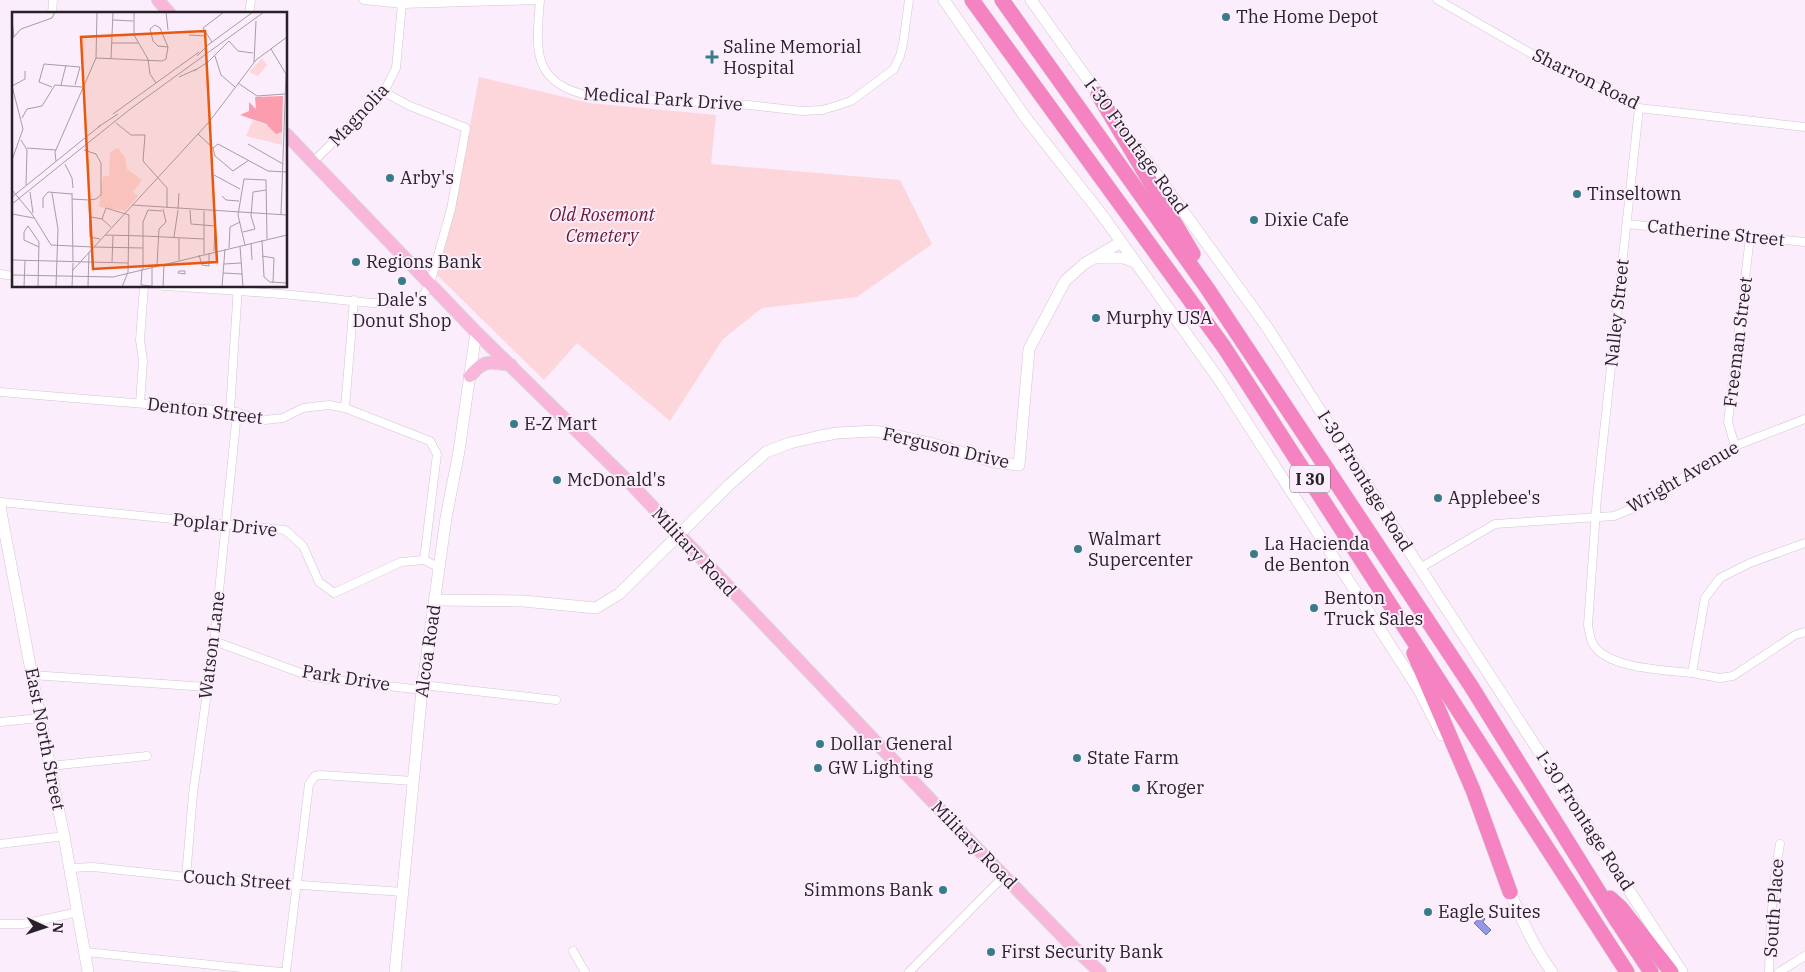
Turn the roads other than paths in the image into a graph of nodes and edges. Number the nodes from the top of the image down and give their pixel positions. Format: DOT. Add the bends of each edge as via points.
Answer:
graph roads {
  1 [pos="364,0"];
  2 [pos="540,0"];
  3 [pos="909,0"];
  4 [pos="944,0"];
  5 [pos="959,0"];
  6 [pos="972,0"];
  7 [pos="1002,0"];
  8 [pos="1031,0"];
  9 [pos="1438,0"];
  10 [pos="402,4"];
  11 [pos="1015,59"];
  12 [pos="384,92"];
  13 [pos="1098,94"];
  14 [pos="1639,108"];
  15 [pos="1805,127"];
  16 [pos="288,136"];
  17 [pos="314,162"];
  18 [pos="1627,224"];
  19 [pos="1750,237"];
  20 [pos="1121,242"];
  21 [pos="1805,242"];
  22 [pos="1094,258"];
  23 [pos="1135,262"];
  24 [pos="430,284"];
  25 [pos="144,288"];
  26 [pos="238,288"];
  27 [pos="1207,288"];
  28 [pos="354,300"];
  29 [pos="476,332"];
  30 [pos="511,365"];
  31 [pos="470,376"];
  32 [pos="0,392"];
  33 [pos="140,403"];
  34 [pos="345,408"];
  35 [pos="234,412"];
  36 [pos="1805,420"];
  37 [pos="1735,446"];
  38 [pos="0,502"];
  39 [pos="0,507"];
  40 [pos="1596,518"];
  41 [pos="227,524"];
  42 [pos="679,534"];
  43 [pos="1805,543"];
  44 [pos="5,555"];
  45 [pos="424,560"];
  46 [pos="440,568"];
  47 [pos="1420,568"];
  48 [pos="435,600"];
  49 [pos="1397,613"];
  50 [pos="1805,632"];
  51 [pos="214,642"];
  52 [pos="1692,673"];
  53 [pos="32,675"];
  54 [pos="207,687"];
  55 [pos="422,687"];
  56 [pos="556,700"];
  57 [pos="40,718"];
  58 [pos="0,722"];
  59 [pos="147,756"];
  60 [pos="50,766"];
  61 [pos="414,781"];
  62 [pos="64,836"];
  63 [pos="0,844"];
  64 [pos="1780,844"];
  65 [pos="70,868"];
  66 [pos="1004,876"];
  67 [pos="186,877"];
  68 [pos="1595,882"];
  69 [pos="296,885"];
  70 [pos="403,892"];
  71 [pos="1510,892"];
  72 [pos="78,912"];
  73 [pos="0,924"];
  74 [pos="573,951"];
  75 [pos="86,952"];
  76 [pos="1805,956"];
  77 [pos="88,972"];
  78 [pos="281,972"];
  79 [pos="286,972"];
  80 [pos="395,972"];
  81 [pos="584,972"];
  82 [pos="909,972"];
  83 [pos="1100,972"];
  84 [pos="1552,972"];
  85 [pos="1627,972"];
  86 [pos="1651,972"];
  87 [pos="1671,972"];
  88 [pos="1682,972"];
  89 [pos="1769,972"];
  90 [pos="1779,972"];
  1 -- 10 [label="street, Medical Park Drive"];
  2 -- 3 [label="street, Medical Park Drive" via="539,57 549,75 574,92 590,96 802,111 822,110 851,101 894,69 903,44"];
  2 -- 10 [label="street, Medical Park Drive"];
  4 -- 20 [label="main road" via="1025,117"];
  5 -- 11 [label="highway"];
  6 -- 11 [label="highway, I 30"];
  7 -- 27 [label="highway, I 30"];
  8 -- 13 [label="main road, I-30 Frontage Road"];
  9 -- 14 [label="street, Sharron Road" via="1539,58"];
  10 -- 12 [label="street, Magnolia" via="396,68"];
  11 -- 49 [label="highway, I 30" via="1224,347"];
  12 -- 17 [label="street, Magnolia"];
  12 -- 24 [label="street" via="466,128 452,209"];
  13 -- 27 [label="highway" via="1191,250"];
  13 -- 47 [label="main road, I-30 Frontage Road" via="1259,316"];
  14 -- 15 [label="street, Sharron Road"];
  14 -- 18 [label="street, Nalley Street"];
  16 -- 17 [label="main road, Military Road"];
  17 -- 24 [label="main road, Military Road"];
  18 -- 19 [label="street, Catherine Street"];
  18 -- 40 [label="street, Nalley Street"];
  19 -- 21 [label="street, Catherine Street"];
  19 -- 37 [label="street, Freeman Street" via="1728,422"];
  20 -- 22 [label="main road, Ferguson Drive"];
  20 -- 23 [label="main road"];
  22 -- 23 [label="main road" via="1124,258"];
  22 -- 42 [label="main road, Ferguson Drive" via="1065,281 1028,349 1019,464 994,462 930,443 875,432 816,436 766,452"];
  23 -- 71 [label="main road" via="1220,381 1419,690 1445,740"];
  24 -- 28 [label="street" via="420,300 406,303"];
  24 -- 29 [label="main road, Military Road"];
  25 -- 33 [label="street"];
  26 -- 28 [label="street"];
  26 -- 35 [label="street, Watson Lane"];
  27 -- 68 [label="highway, I 30" via="1471,686"];
  28 -- 34 [label="street"];
  29 -- 30 [label="main road, Military Road"];
  29 -- 31 [label="main road, Alcoa Road"];
  30 -- 31 [label="main road" via="487,362 479,365"];
  30 -- 42 [label="main road, Military Road"];
  31 -- 46 [label="main road, Alcoa Road"];
  32 -- 33 [label="street, Denton Street"];
  33 -- 35 [label="street, Denton Street"];
  34 -- 35 [label="street, Denton Street" via="329,405 303,408 283,418 265,420"];
  34 -- 45 [label="street, Denton Street" via="430,441 437,454"];
  35 -- 41 [label="street, Watson Lane"];
  36 -- 37 [label="street, Wright Avenue"];
  37 -- 40 [label="street, Wright Avenue" via="1631,508 1614,516"];
  38 -- 41 [label="street, Poplar Drive"];
  39 -- 44 [label="main road, East North Street"];
  40 -- 47 [label="street, Wright Avenue" via="1495,524"];
  40 -- 52 [label="street, Nalley Street" via="1588,625 1593,644 1606,657 1626,664"];
  41 -- 45 [label="street, Poplar Drive" via="285,530 304,546 319,582 334,593 401,562"];
  41 -- 51 [label="street, Watson Lane"];
  42 -- 48 [label="main road, Ferguson Drive" via="619,594 596,608 523,601"];
  42 -- 66 [label="main road, Military Road"];
  43 -- 52 [label="street" via="1720,578 1705,598"];
  44 -- 53 [label="main road, East North Street"];
  45 -- 46 [label="street"];
  46 -- 48 [label="main road, Alcoa Road"];
  47 -- 88 [label="main road, I-30 Frontage Road"];
  48 -- 55 [label="main road, Alcoa Road"];
  49 -- 71 [label="highway" via="1473,790"];
  49 -- 85 [label="highway, I 30"];
  50 -- 52 [label="street, Nalley Street" via="1795,635 1732,676 1720,678"];
  51 -- 54 [label="street, Watson Lane"];
  51 -- 55 [label="street, Park Drive" via="312,676"];
  53 -- 54 [label="street"];
  53 -- 57 [label="main road, East North Street"];
  54 -- 67 [label="street, Watson Lane"];
  55 -- 56 [label="street, Park Drive"];
  55 -- 61 [label="main road, Alcoa Road"];
  57 -- 58 [label="street"];
  57 -- 60 [label="main road, East North Street"];
  59 -- 60 [label="street"];
  60 -- 62 [label="main road, East North Street"];
  61 -- 69 [label="street" via="315,776 309,784"];
  61 -- 70 [label="main road, Alcoa Road"];
  62 -- 63 [label="street"];
  62 -- 65 [label="main road, East North Street"];
  64 -- 89 [label="street, South Place" via="1774,879"];
  65 -- 67 [label="street, Couch Street" via="92,867"];
  65 -- 72 [label="main road, East North Street"];
  66 -- 82 [label="street"];
  66 -- 83 [label="main road, Military Road"];
  67 -- 69 [label="street, Couch Street"];
  68 -- 86 [label="highway, I 30"];
  68 -- 87 [label="highway" via="1621,908"];
  69 -- 70 [label="street, Couch Street"];
  69 -- 79 [label="street"];
  70 -- 80 [label="main road, Alcoa Road"];
  71 -- 84 [label="main road" via="1526,929"];
  72 -- 73 [label="street" via="23,924"];
  72 -- 75 [label="main road, East North Street"];
  74 -- 81 [label="street"];
  75 -- 77 [label="main road, East North Street"];
  75 -- 78 [label="street"];
  76 -- 90 [label="street"];
}
